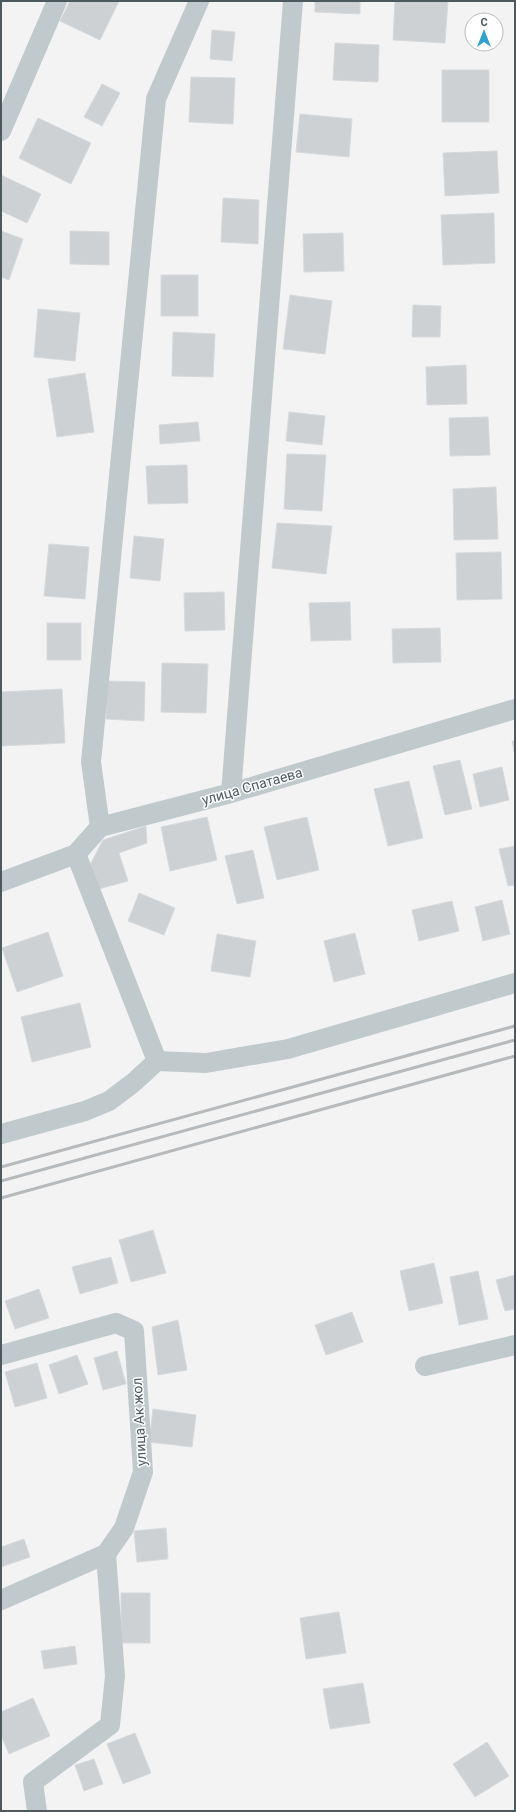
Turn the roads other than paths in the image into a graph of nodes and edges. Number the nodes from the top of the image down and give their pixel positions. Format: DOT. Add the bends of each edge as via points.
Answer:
graph roads {
  1 [pos="57,1"];
  2 [pos="199,1"];
  3 [pos="293,1"];
  4 [pos="1,131"];
  5 [pos="515,709"];
  6 [pos="230,793"];
  7 [pos="100,827"];
  8 [pos="76,854"];
  9 [pos="1,882"];
  10 [pos="515,983"];
  11 [pos="156,1061"];
  12 [pos="1,1134"];
  13 [pos="515,1345"];
  14 [pos="1,1355"];
  15 [pos="426,1366"];
  16 [pos="106,1554"];
  17 [pos="1,1600"];
  18 [pos="37,1811"];
  1 -- 4 [label="street"];
  2 -- 7 [label="street" via="156,99 91,762"];
  3 -- 6 [label="street"];
  5 -- 6 [label="street, улица Спатаева"];
  6 -- 7 [label="street, улица Спатаева"];
  7 -- 8 [label="street"];
  8 -- 9 [label="street"];
  8 -- 11 [label="street"];
  10 -- 11 [label="street" via="288,1049 206,1063"];
  11 -- 12 [label="street" via="134,1083 109,1101 85,1111"];
  13 -- 15 [label="street"];
  14 -- 16 [label="street, улица Ак жол" via="116,1323 134,1331 143,1472 124,1528"];
  16 -- 17 [label="street"];
  16 -- 18 [label="street" via="115,1676 110,1725 33,1782"];
}
